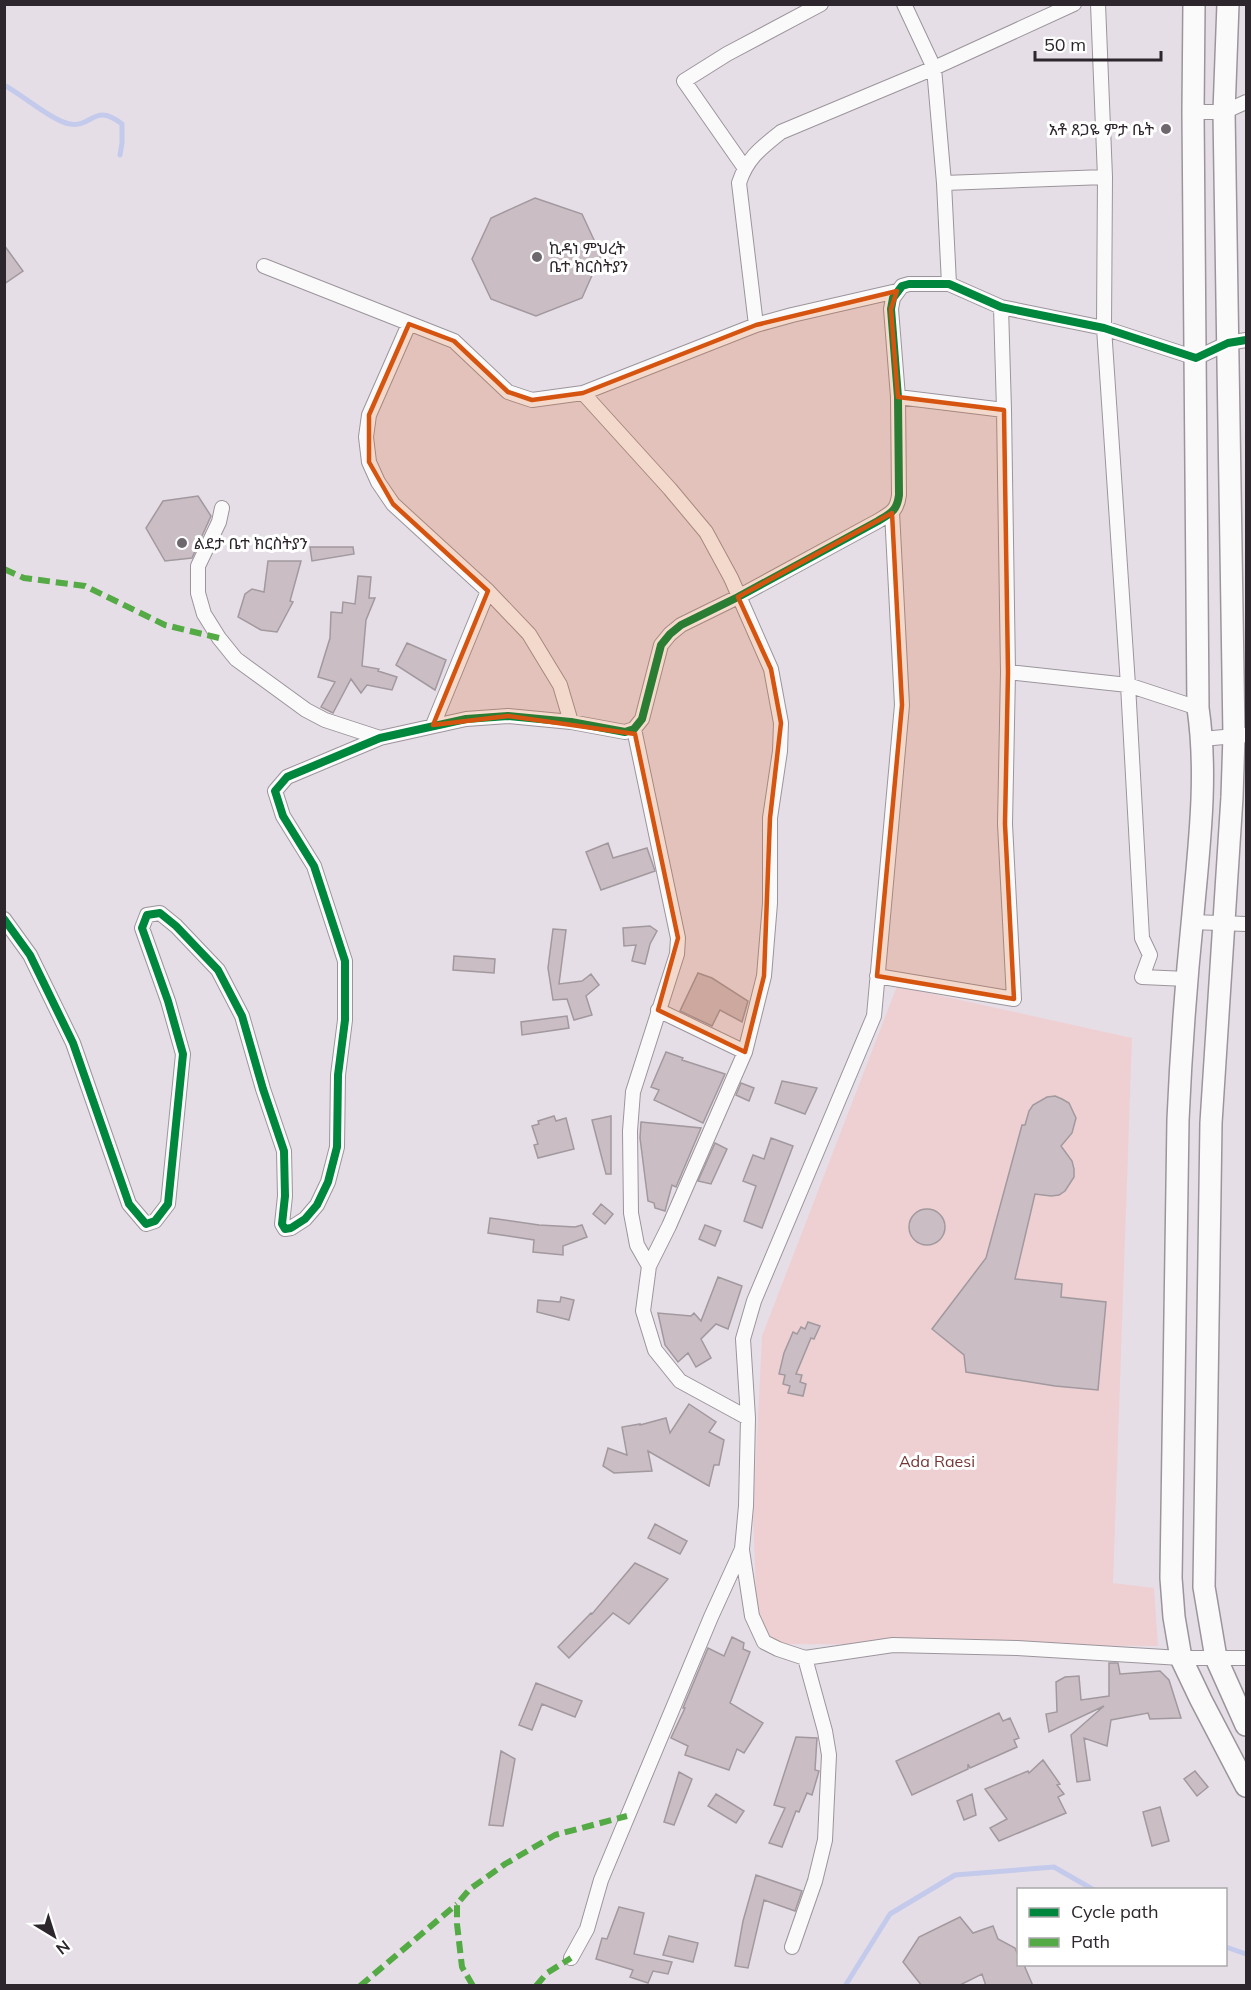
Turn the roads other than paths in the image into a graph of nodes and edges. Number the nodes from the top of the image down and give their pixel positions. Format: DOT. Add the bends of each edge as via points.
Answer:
graph roads {
  1 [pos="820,4"];
  2 [pos="904,4"];
  3 [pos="1074,4"];
  4 [pos="1098,4"];
  5 [pos="1194,4"];
  6 [pos="1228,4"];
  7 [pos="934,68"];
  8 [pos="1246,102"];
  9 [pos="1193,112"];
  10 [pos="1224,112"];
  11 [pos="744,167"];
  12 [pos="1106,177"];
  13 [pos="944,183"];
  14 [pos="264,266"];
  15 [pos="949,284"];
  16 [pos="897,291"];
  17 [pos="1000,307"];
  18 [pos="409,324"];
  19 [pos="756,325"];
  20 [pos="1104,328"];
  21 [pos="1237,341"];
  22 [pos="1196,358"];
  23 [pos="583,393"];
  24 [pos="898,397"];
  25 [pos="1004,410"];
  26 [pos="222,508"];
  27 [pos="892,512"];
  28 [pos="488,591"];
  29 [pos="738,597"];
  30 [pos="1008,672"];
  31 [pos="1128,685"];
  32 [pos="1240,687"];
  33 [pos="1198,708"];
  34 [pos="571,722"];
  35 [pos="433,725"];
  36 [pos="634,729"];
  37 [pos="1240,736"];
  38 [pos="380,738"];
  39 [pos="1202,739"];
  40 [pos="4,919"];
  41 [pos="1192,922"];
  42 [pos="1224,923"];
  43 [pos="1246,924"];
  44 [pos="877,976"];
  45 [pos="1186,979"];
  46 [pos="658,1011"];
  47 [pos="1181,1044"];
  48 [pos="1216,1046"];
  49 [pos="745,1052"];
  50 [pos="649,1266"];
  51 [pos="748,1418"];
  52 [pos="742,1549"];
  53 [pos="805,1658"];
  54 [pos="1182,1658"];
  55 [pos="1216,1658"];
  56 [pos="1246,1658"];
  57 [pos="1246,1725"];
  58 [pos="1246,1786"];
  59 [pos="792,1947"];
  60 [pos="571,1958"];
  1 -- 11 [label="street" via="684,81"];
  2 -- 7 [label="street"];
  3 -- 7 [label="street"];
  4 -- 12 [label="street"];
  5 -- 9 [label="main road"];
  6 -- 10 [label="main road"];
  7 -- 11 [label="street" via="781,132"];
  7 -- 13 [label="street"];
  8 -- 10 [label="street"];
  9 -- 10 [label="street"];
  9 -- 22 [label="main road"];
  10 -- 21 [label="main road"];
  11 -- 19 [label="street" via="739,183"];
  12 -- 13 [label="street"];
  12 -- 20 [label="street"];
  13 -- 15 [label="street"];
  14 -- 18 [label="street"];
  15 -- 16 [label="street" via="909,284"];
  15 -- 17 [label="street"];
  16 -- 19 [label="street"];
  16 -- 24 [label="street" via="891,309"];
  17 -- 20 [label="street"];
  17 -- 25 [label="street"];
  18 -- 23 [label="street" via="454,341 508,392 532,400"];
  18 -- 28 [label="street" via="369,415 369,462 393,504"];
  19 -- 23 [label="street"];
  20 -- 22 [label="street"];
  20 -- 31 [label="street"];
  21 -- 22 [label="street"];
  21 -- 32 [label="main road"];
  22 -- 33 [label="main road"];
  23 -- 29 [label="street" via="706,532"];
  24 -- 25 [label="street"];
  24 -- 27 [label="street" via="899,495"];
  25 -- 30 [label="street"];
  26 -- 38 [label="street" via="198,566 198,593 204,614 219,638 236,659 306,710"];
  27 -- 29 [label="street"];
  27 -- 44 [label="street" via="902,705"];
  28 -- 34 [label="street" via="529,634 560,685"];
  28 -- 35 [label="street"];
  29 -- 36 [label="street" via="681,625 661,645 642,718"];
  29 -- 49 [label="street" via="771,669 781,723 770,818 770,903 764,976"];
  30 -- 31 [label="street"];
  30 -- 44 [label="street" via="1005,824 1014,999"];
  31 -- 33 [label="street"];
  31 -- 45 [label="street" via="1142,938 1150,955 1142,977"];
  32 -- 37 [label="main road"];
  33 -- 39 [label="main road"];
  34 -- 35 [label="street" via="508,716"];
  34 -- 36 [label="street" via="625,732"];
  35 -- 38 [label="street"];
  36 -- 46 [label="street" via="678,938 677,954"];
  37 -- 39 [label="street"];
  37 -- 42 [label="main road"];
  38 -- 40 [label="street" via="287,777 275,791 283,816 314,866 345,961 337,1147 317,1205 305,1220 291,1228 285,1229 282,1224 284,1151 242,1016 218,970 176,926 160,914 147,915 142,928 183,1054 168,1204 155,1221 146,1224 129,1204 73,1043 30,955"];
  39 -- 41 [label="main road"];
  41 -- 42 [label="street"];
  41 -- 45 [label="main road"];
  42 -- 43 [label="street"];
  42 -- 48 [label="main road"];
  44 -- 51 [label="street" via="874,1016 754,1301 743,1339"];
  45 -- 47 [label="main road"];
  46 -- 49 [label="street"];
  46 -- 50 [label="street" via="633,1092 630,1131 631,1214 637,1245"];
  47 -- 48 [label="main road"];
  47 -- 54 [label="main road" via="1171,1578"];
  48 -- 55 [label="main road" via="1211,1135 1204,1587"];
  49 -- 50 [label="street"];
  50 -- 51 [label="street" via="644,1311 655,1350 680,1381"];
  51 -- 52 [label="street"];
  52 -- 53 [label="street" via="752,1616 764,1642"];
  52 -- 60 [label="street" via="601,1880 587,1929"];
  53 -- 54 [label="street" via="893,1645"];
  53 -- 59 [label="street" via="829,1755 825,1840"];
  54 -- 55 [label="street"];
  54 -- 58 [label="main road"];
  55 -- 56 [label="street"];
  55 -- 57 [label="main road"];
}
